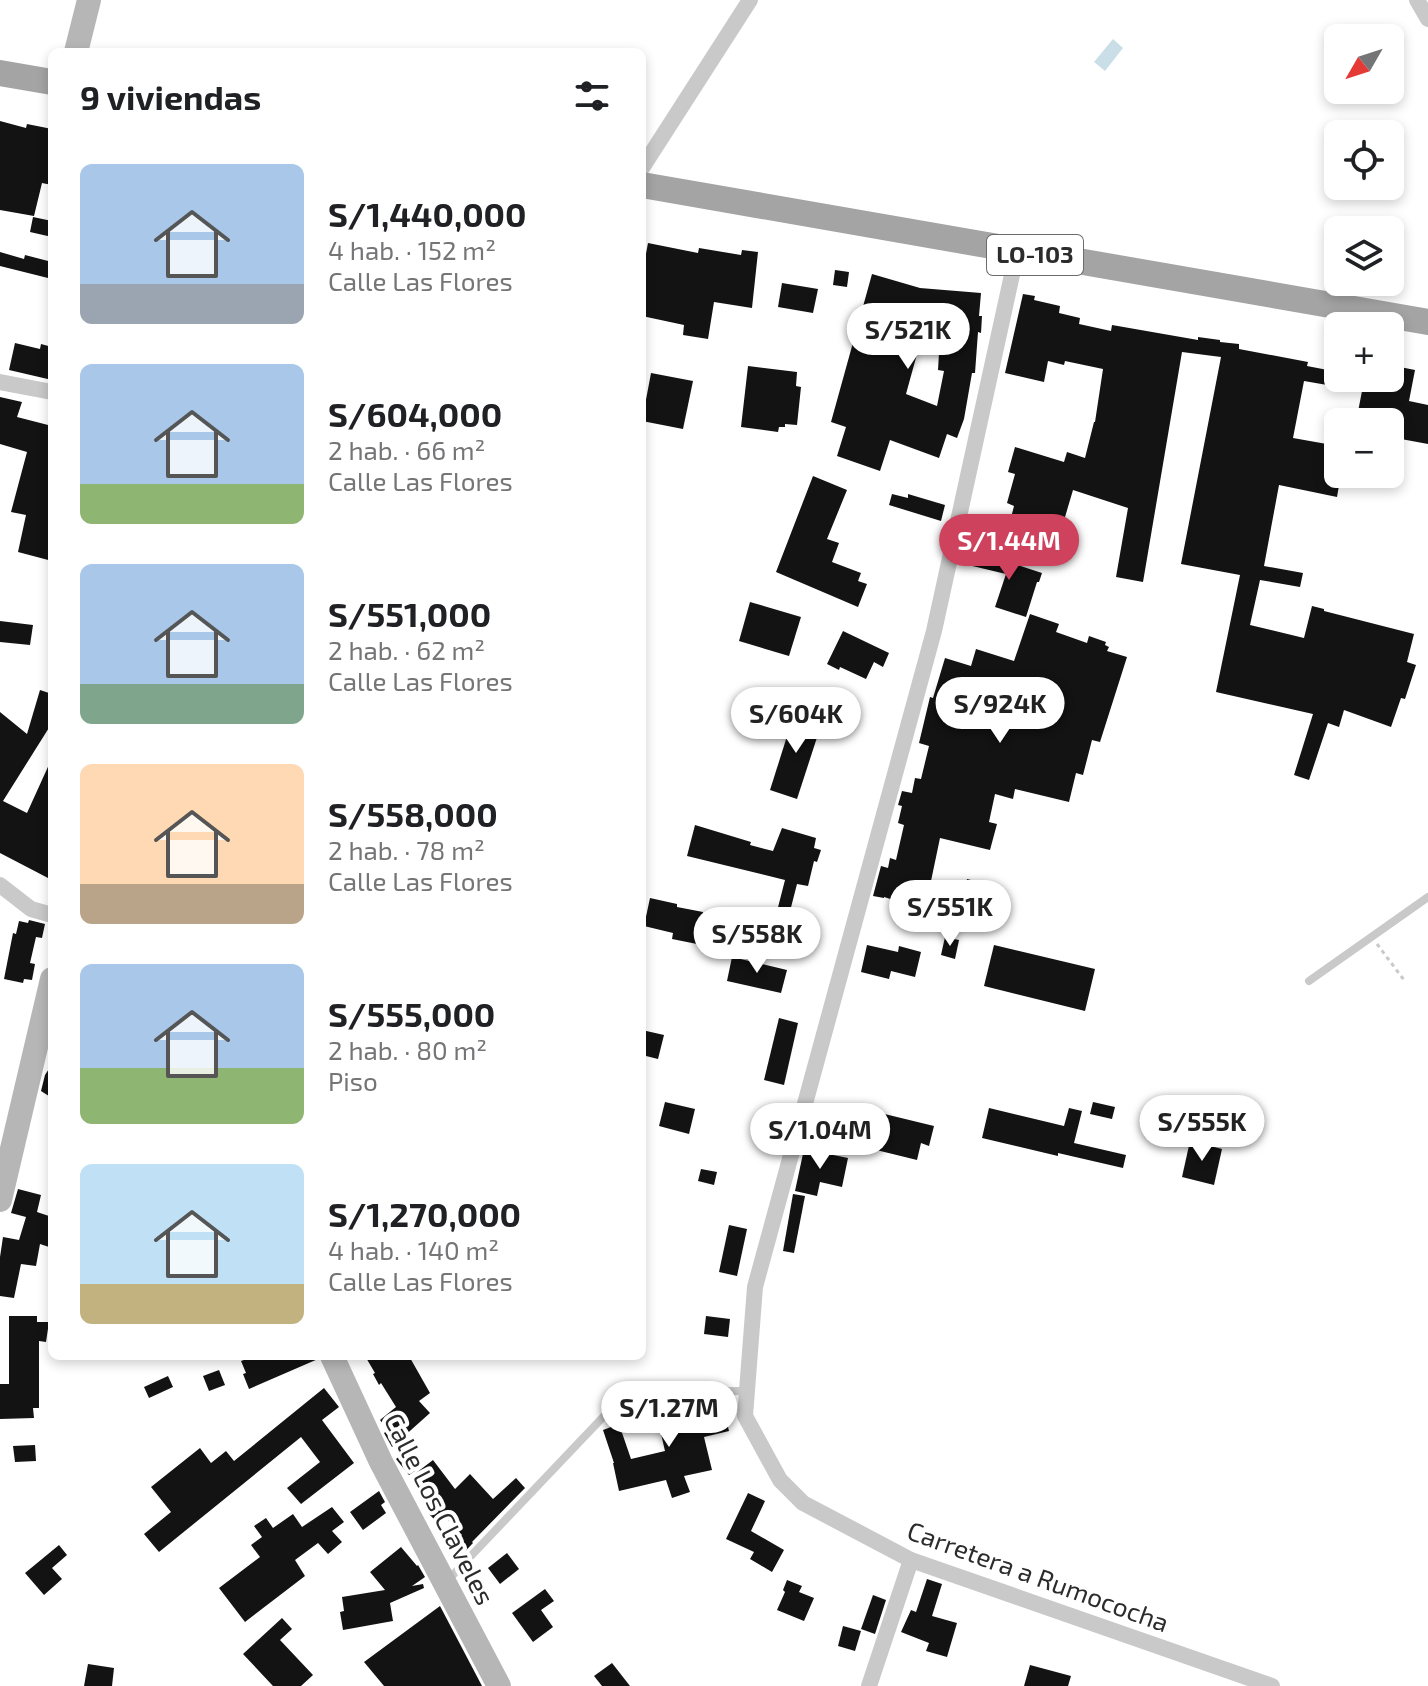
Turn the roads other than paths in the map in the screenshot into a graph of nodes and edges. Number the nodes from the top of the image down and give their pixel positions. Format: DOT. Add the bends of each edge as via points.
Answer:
graph roads {
  1 [pos="89,0"];
  2 [pos="750,0"];
  3 [pos="1417,0"];
  4 [pos="1428,19"];
  5 [pos="77,48"];
  6 [pos="0,73"];
  7 [pos="48,81"];
  8 [pos="646,162"];
  9 [pos="646,186"];
  10 [pos="1017,252"];
  11 [pos="1428,322"];
  12 [pos="0,382"];
  13 [pos="48,391"];
  14 [pos="0,885"];
  15 [pos="1428,897"];
  16 [pos="48,914"];
  17 [pos="1309,981"];
  18 [pos="48,996"];
  19 [pos="0,1200"];
  20 [pos="334,1360"];
  21 [pos="747,1391"];
  22 [pos="911,1560"];
  23 [pos="445,1583"];
  24 [pos="499,1686"];
  25 [pos="869,1686"];
  26 [pos="1272,1686"];
  1 -- 5 [label="street"];
  2 -- 8 [label="street"];
  3 -- 4 [label="street"];
  6 -- 7 [label="main road"];
  9 -- 10 [label="main road, LO-103"];
  10 -- 11 [label="main road, LO-103"];
  10 -- 21 [label="street" via="934,631 755,1287"];
  12 -- 13 [label="street"];
  14 -- 16 [label="street" via="31,909"];
  15 -- 17 [label="lane"];
  18 -- 19 [label="street"];
  20 -- 23 [label="street, Calle Los Claveles"];
  21 -- 22 [label="street, Carretera a Rumococha" via="745,1416 780,1480 803,1503"];
  21 -- 23 [label="lane" via="625,1394"];
  22 -- 25 [label="street"];
  22 -- 26 [label="street, Carretera a Rumococha"];
  23 -- 24 [label="street, Calle Los Claveles"];
}
